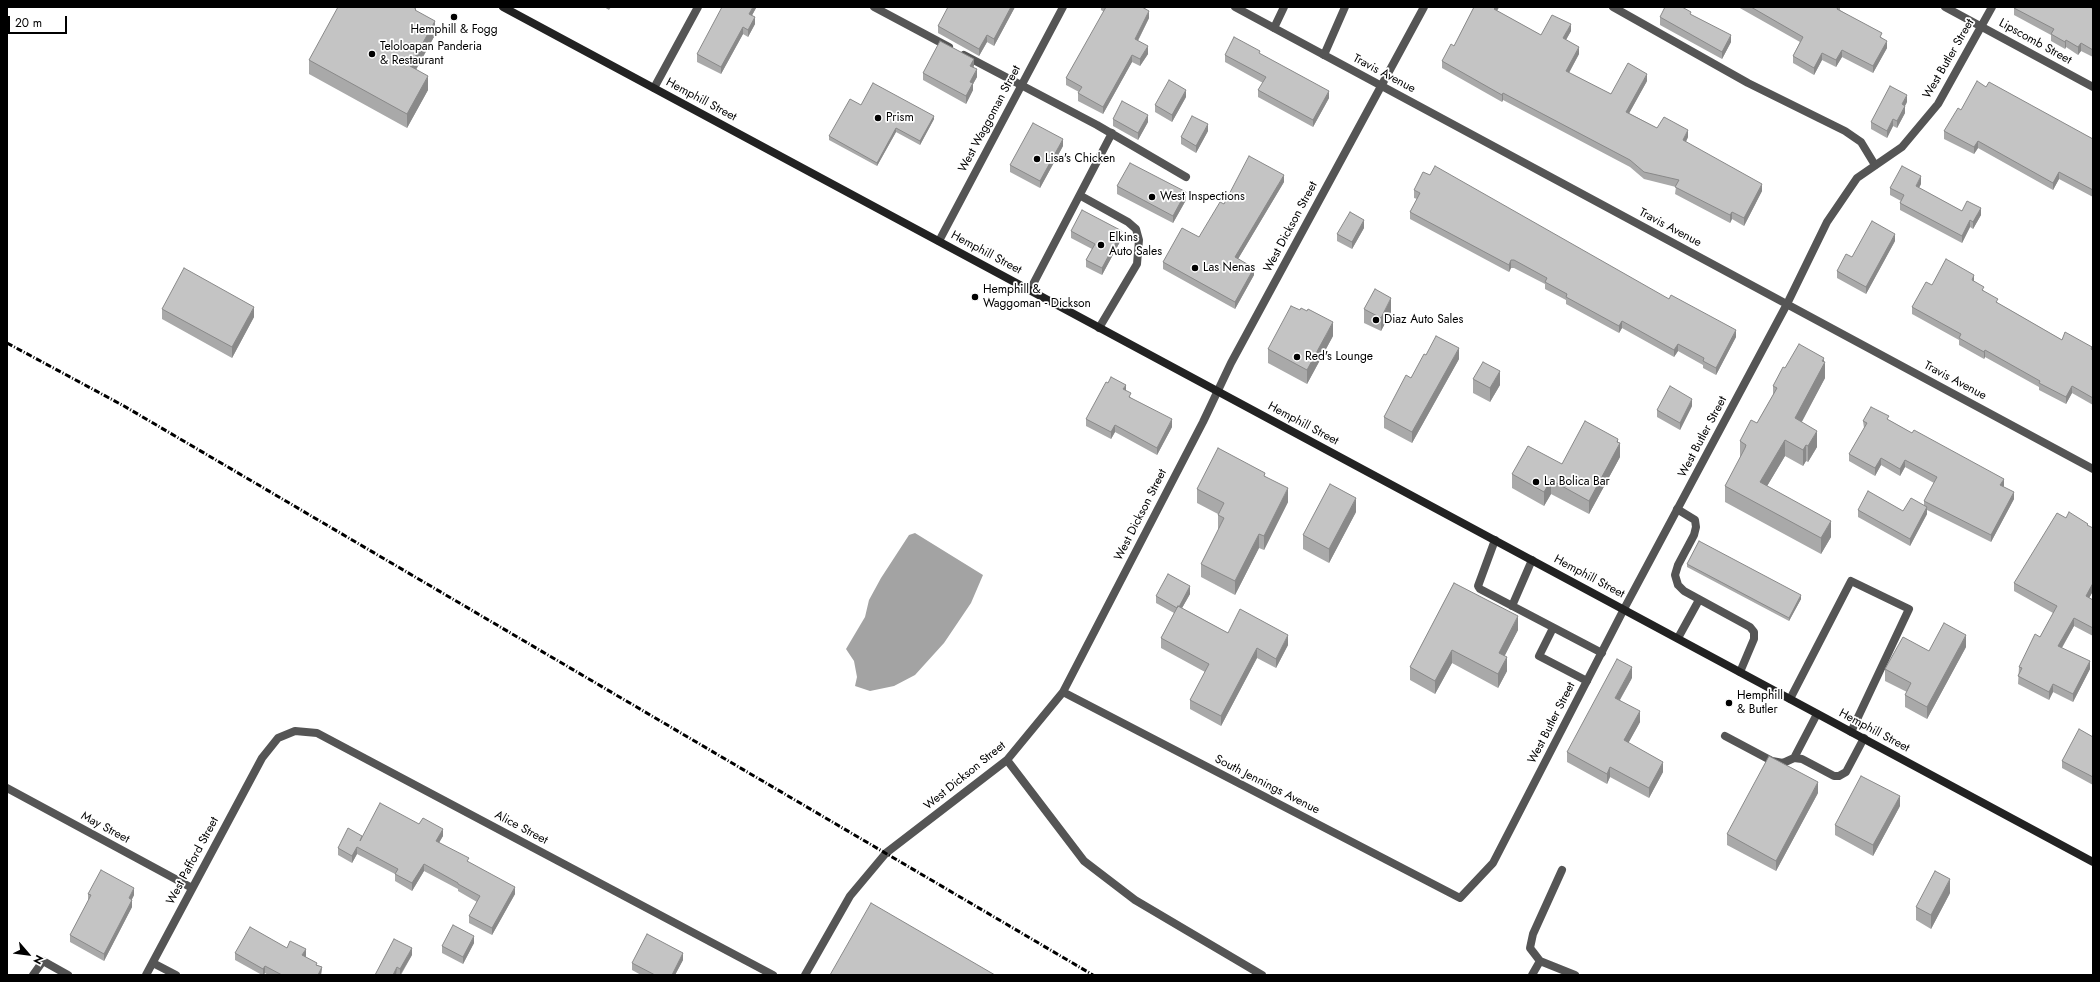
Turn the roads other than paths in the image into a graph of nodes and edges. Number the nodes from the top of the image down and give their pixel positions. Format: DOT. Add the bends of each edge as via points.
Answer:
graph roads {
  1 [pos="503,7"];
  2 [pos="698,7"];
  3 [pos="874,7"];
  4 [pos="1063,7"];
  5 [pos="1235,7"];
  6 [pos="1284,7"];
  7 [pos="1345,7"];
  8 [pos="1424,7"];
  9 [pos="1613,7"];
  10 [pos="1945,7"];
  11 [pos="1992,7"];
  12 [pos="1982,27"];
  13 [pos="1274,28"];
  14 [pos="1324,55"];
  15 [pos="1021,86"];
  16 [pos="1382,86"];
  17 [pos="2093,87"];
  18 [pos="654,88"];
  19 [pos="1112,133"];
  20 [pos="1875,165"];
  21 [pos="1186,177"];
  22 [pos="1081,196"];
  23 [pos="939,241"];
  24 [pos="1030,290"];
  25 [pos="1787,304"];
  26 [pos="1099,328"];
  27 [pos="1218,391"];
  28 [pos="2093,469"];
  29 [pos="1677,509"];
  30 [pos="1495,540"];
  31 [pos="1532,560"];
  32 [pos="1699,600"];
  33 [pos="1512,606"];
  34 [pos="1624,609"];
  35 [pos="1553,628"];
  36 [pos="1678,638"];
  37 [pos="1602,653"];
  38 [pos="1740,672"];
  39 [pos="1587,680"];
  40 [pos="1063,692"];
  41 [pos="1790,699"];
  42 [pos="1817,714"];
  43 [pos="1851,732"];
  44 [pos="1725,736"];
  45 [pos="1864,738"];
  46 [pos="262,758"];
  47 [pos="1794,758"];
  48 [pos="1007,760"];
  49 [pos="7,788"];
  50 [pos="2093,862"];
  51 [pos="1562,870"];
  52 [pos="192,888"];
  53 [pos="1460,898"];
  54 [pos="1540,961"];
  55 [pos="152,963"];
  56 [pos="33,975"];
  57 [pos="68,975"];
  58 [pos="146,975"];
  59 [pos="176,975"];
  60 [pos="773,975"];
  61 [pos="805,975"];
  62 [pos="1262,975"];
  63 [pos="1532,975"];
  64 [pos="1575,975"];
  1 -- 18 [label="main road, Hemphill Street"];
  2 -- 18 [label="street"];
  3 -- 15 [label="street"];
  4 -- 15 [label="street, West Waggoman Street"];
  5 -- 13 [label="street, Travis Avenue"];
  6 -- 13 [label="street"];
  7 -- 14 [label="street"];
  8 -- 16 [label="street, West Dickson Street"];
  9 -- 20 [label="street" via="1748,83 1845,131 1861,142"];
  10 -- 12 [label="street, Lipscomb Street"];
  11 -- 12 [label="street, West Butler Street"];
  12 -- 17 [label="street, Lipscomb Street"];
  12 -- 20 [label="street, West Butler Street" via="1938,104 1902,147"];
  13 -- 14 [label="street, Travis Avenue"];
  14 -- 16 [label="street, Travis Avenue"];
  15 -- 19 [label="street"];
  15 -- 23 [label="street, West Waggoman Street"];
  16 -- 25 [label="street, Travis Avenue"];
  16 -- 27 [label="street, West Dickson Street"];
  18 -- 23 [label="main road, Hemphill Street"];
  19 -- 21 [label="street"];
  19 -- 22 [label="street"];
  20 -- 25 [label="street, West Butler Street" via="1857,178 1827,222"];
  22 -- 24 [label="street"];
  22 -- 26 [label="street" via="1128,222 1136,229 1139,240 1137,264"];
  23 -- 24 [label="main road, Hemphill Street"];
  24 -- 26 [label="main road, Hemphill Street"];
  25 -- 28 [label="street, Travis Avenue"];
  25 -- 29 [label="street, West Butler Street"];
  26 -- 27 [label="main road, Hemphill Street"];
  27 -- 30 [label="main road, Hemphill Street"];
  27 -- 40 [label="street, West Dickson Street"];
  29 -- 32 [label="street" via="1695,520 1696,526 1675,575 1678,585"];
  29 -- 34 [label="street, West Butler Street"];
  30 -- 31 [label="main road, Hemphill Street"];
  30 -- 33 [label="street" via="1478,586"];
  31 -- 33 [label="street"];
  31 -- 34 [label="main road, Hemphill Street"];
  32 -- 36 [label="street"];
  32 -- 38 [label="street" via="1750,627 1754,632 1754,639"];
  33 -- 35 [label="street"];
  34 -- 36 [label="main road, Hemphill Street"];
  34 -- 37 [label="street, West Butler Street"];
  35 -- 37 [label="street"];
  35 -- 39 [label="street" via="1539,656"];
  36 -- 38 [label="main road, Hemphill Street"];
  37 -- 39 [label="street, West Butler Street"];
  38 -- 41 [label="main road, Hemphill Street"];
  39 -- 53 [label="street, West Butler Street" via="1493,863"];
  40 -- 48 [label="street, West Dickson Street"];
  40 -- 53 [label="street, South Jennings Avenue"];
  41 -- 42 [label="main road, Hemphill Street"];
  41 -- 43 [label="street" via="1851,581 1909,609"];
  42 -- 43 [label="main road, Hemphill Street"];
  42 -- 47 [label="street"];
  43 -- 45 [label="main road, Hemphill Street"];
  44 -- 47 [label="street" via="1772,761 1783,763"];
  45 -- 47 [label="street" via="1846,772 1840,776 1834,776 1802,759"];
  45 -- 50 [label="main road, Hemphill Street"];
  46 -- 52 [label="street, West Pafford Street"];
  46 -- 60 [label="street, Alice Street" via="278,738 295,731 317,733"];
  48 -- 61 [label="street, West Dickson Street" via="886,853 850,896"];
  48 -- 62 [label="street" via="1084,861 1135,900"];
  49 -- 52 [label="street, May Street"];
  51 -- 54 [label="street" via="1533,934 1530,948"];
  52 -- 55 [label="street, West Pafford Street"];
  54 -- 63 [label="street"];
  54 -- 64 [label="street"];
  55 -- 58 [label="street, West Pafford Street"];
  55 -- 59 [label="street"];
  56 -- 57 [label="street" via="42,961"];
}
